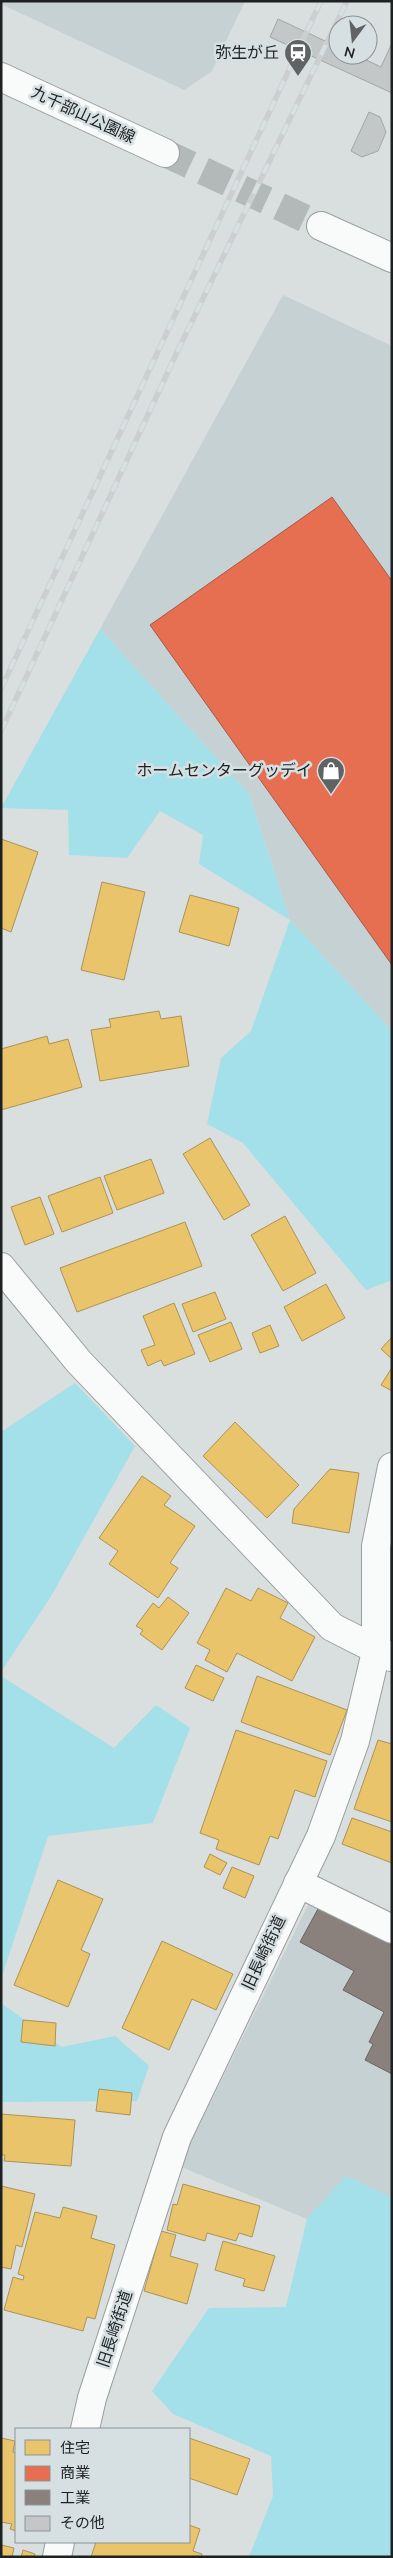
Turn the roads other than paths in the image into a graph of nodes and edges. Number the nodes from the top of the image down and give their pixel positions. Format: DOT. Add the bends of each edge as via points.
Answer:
graph roads {
  1 [pos="1,77"];
  2 [pos="165,153"];
  3 [pos="322,226"];
  4 [pos="392,258"];
  5 [pos="1,1267"];
  6 [pos="392,1467"];
  7 [pos="384,1655"];
  8 [pos="298,1883"];
  9 [pos="392,1929"];
  10 [pos="86,2428"];
  11 [pos="60,2543"];
  12 [pos="57,2557"];
  1 -- 2 [label="street, 九千部山公園線"];
  3 -- 4 [label="street"];
  5 -- 7 [label="street" via="79,1362 332,1627"];
  6 -- 7 [label="street, 旧長崎街道" via="376,1546"];
  7 -- 8 [label="street, 旧長崎街道" via="321,1836"];
  8 -- 9 [label="street"];
  8 -- 10 [label="street, 旧長崎街道" via="177,2136 92,2398"];
  11 -- 12 [label="street"];
}
